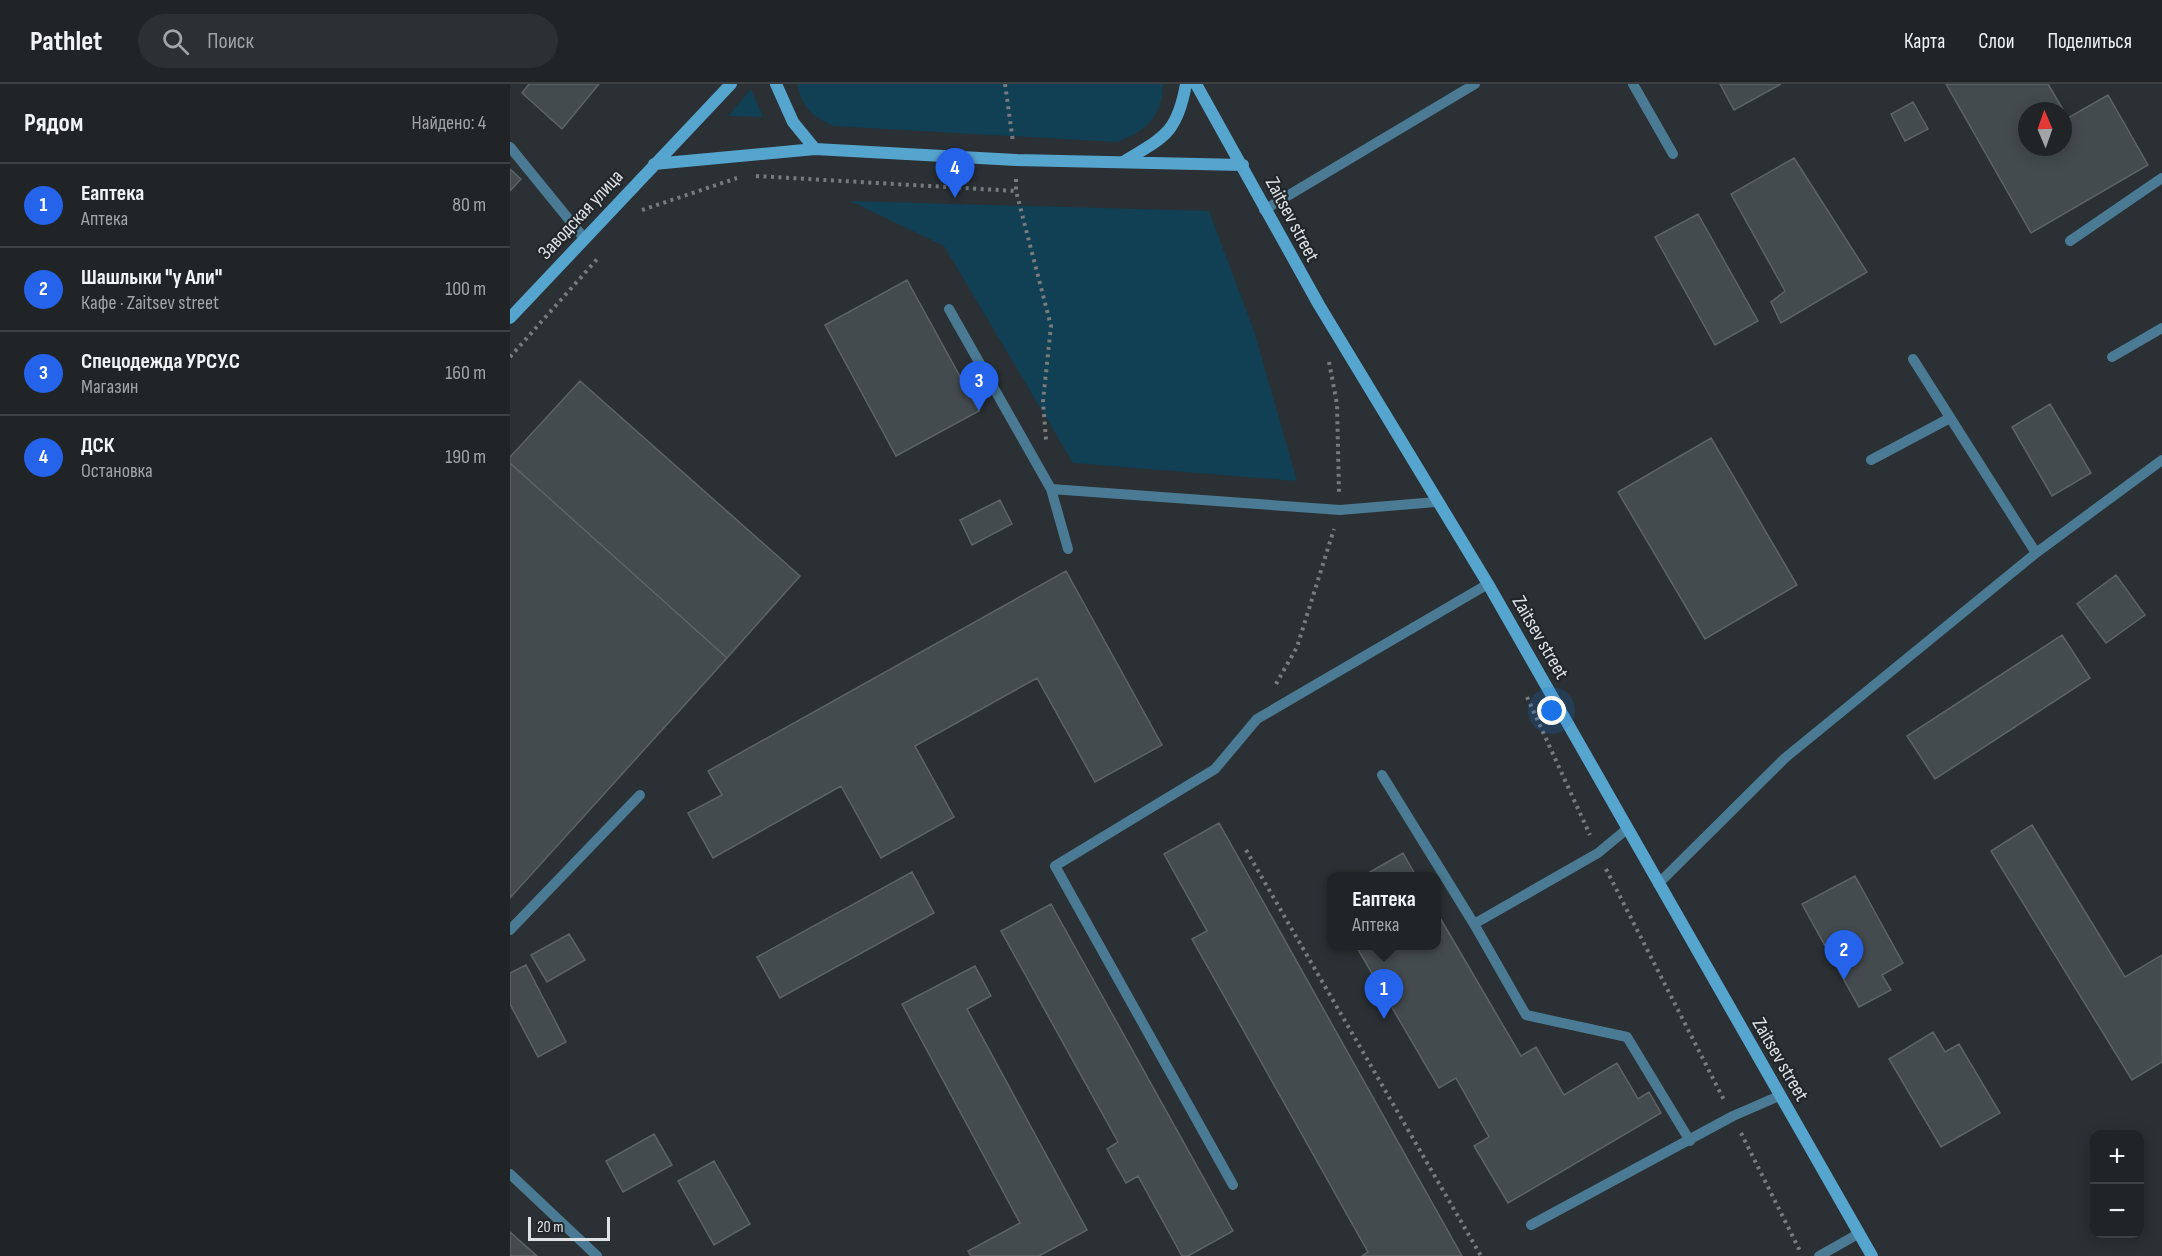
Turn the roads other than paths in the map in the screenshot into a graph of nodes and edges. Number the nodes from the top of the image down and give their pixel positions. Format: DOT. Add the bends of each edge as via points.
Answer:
graph roads {
  1 [pos="731,84"];
  2 [pos="776,84"];
  3 [pos="1186,84"];
  4 [pos="1196,84"];
  5 [pos="1475,84"];
  6 [pos="1633,84"];
  7 [pos="510,147"];
  8 [pos="815,149"];
  9 [pos="1673,154"];
  10 [pos="1122,162"];
  11 [pos="654,164"];
  12 [pos="1243,165"];
  13 [pos="2162,178"];
  14 [pos="1264,210"];
  15 [pos="584,238"];
  16 [pos="2070,241"];
  17 [pos="949,309"];
  18 [pos="510,318"];
  19 [pos="2162,328"];
  20 [pos="2112,357"];
  21 [pos="1913,359"];
  22 [pos="1950,418"];
  23 [pos="1870,460"];
  24 [pos="2162,460"];
  25 [pos="1051,489"];
  26 [pos="1436,502"];
  27 [pos="1068,549"];
  28 [pos="2036,553"];
  29 [pos="1488,584"];
  30 [pos="1382,775"];
  31 [pos="640,795"];
  32 [pos="1628,829"];
  33 [pos="1658,884"];
  34 [pos="1474,924"];
  35 [pos="510,930"];
  36 [pos="1779,1096"];
  37 [pos="1690,1141"];
  38 [pos="510,1174"];
  39 [pos="1233,1185"];
  40 [pos="1531,1225"];
  41 [pos="1858,1234"];
  42 [pos="597,1256"];
  43 [pos="1819,1256"];
  44 [pos="1872,1256"];
  1 -- 11 [label="main road, Заводская улица"];
  2 -- 8 [label="main road" via="793,122"];
  3 -- 10 [label="main road" via="1182,110 1168,134"];
  4 -- 12 [label="main road, Zaitsev street"];
  5 -- 14 [label="lane"];
  6 -- 9 [label="lane"];
  7 -- 15 [label="lane"];
  8 -- 10 [label="main road"];
  8 -- 11 [label="main road"];
  10 -- 12 [label="main road"];
  11 -- 15 [label="main road, Заводская улица"];
  12 -- 14 [label="main road, Zaitsev street"];
  13 -- 16 [label="lane"];
  14 -- 26 [label="main road, Zaitsev street"];
  15 -- 18 [label="main road, Заводская улица"];
  17 -- 25 [label="lane"];
  19 -- 20 [label="lane"];
  21 -- 22 [label="lane"];
  22 -- 23 [label="lane"];
  22 -- 28 [label="lane"];
  24 -- 28 [label="lane"];
  25 -- 26 [label="lane" via="1340,510"];
  25 -- 27 [label="lane"];
  26 -- 29 [label="main road, Zaitsev street"];
  28 -- 33 [label="lane" via="1785,758"];
  29 -- 32 [label="main road, Zaitsev street"];
  29 -- 39 [label="lane" via="1257,719 1215,769 1055,866"];
  30 -- 34 [label="lane"];
  31 -- 35 [label="lane"];
  32 -- 33 [label="main road, Zaitsev street"];
  32 -- 34 [label="lane" via="1598,853"];
  33 -- 36 [label="main road, Zaitsev street"];
  34 -- 37 [label="lane" via="1526,1015 1627,1037"];
  36 -- 37 [label="lane"];
  36 -- 41 [label="main road, Zaitsev street"];
  37 -- 40 [label="lane"];
  38 -- 42 [label="lane"];
  41 -- 43 [label="lane"];
  41 -- 44 [label="main road, Zaitsev street"];
}
